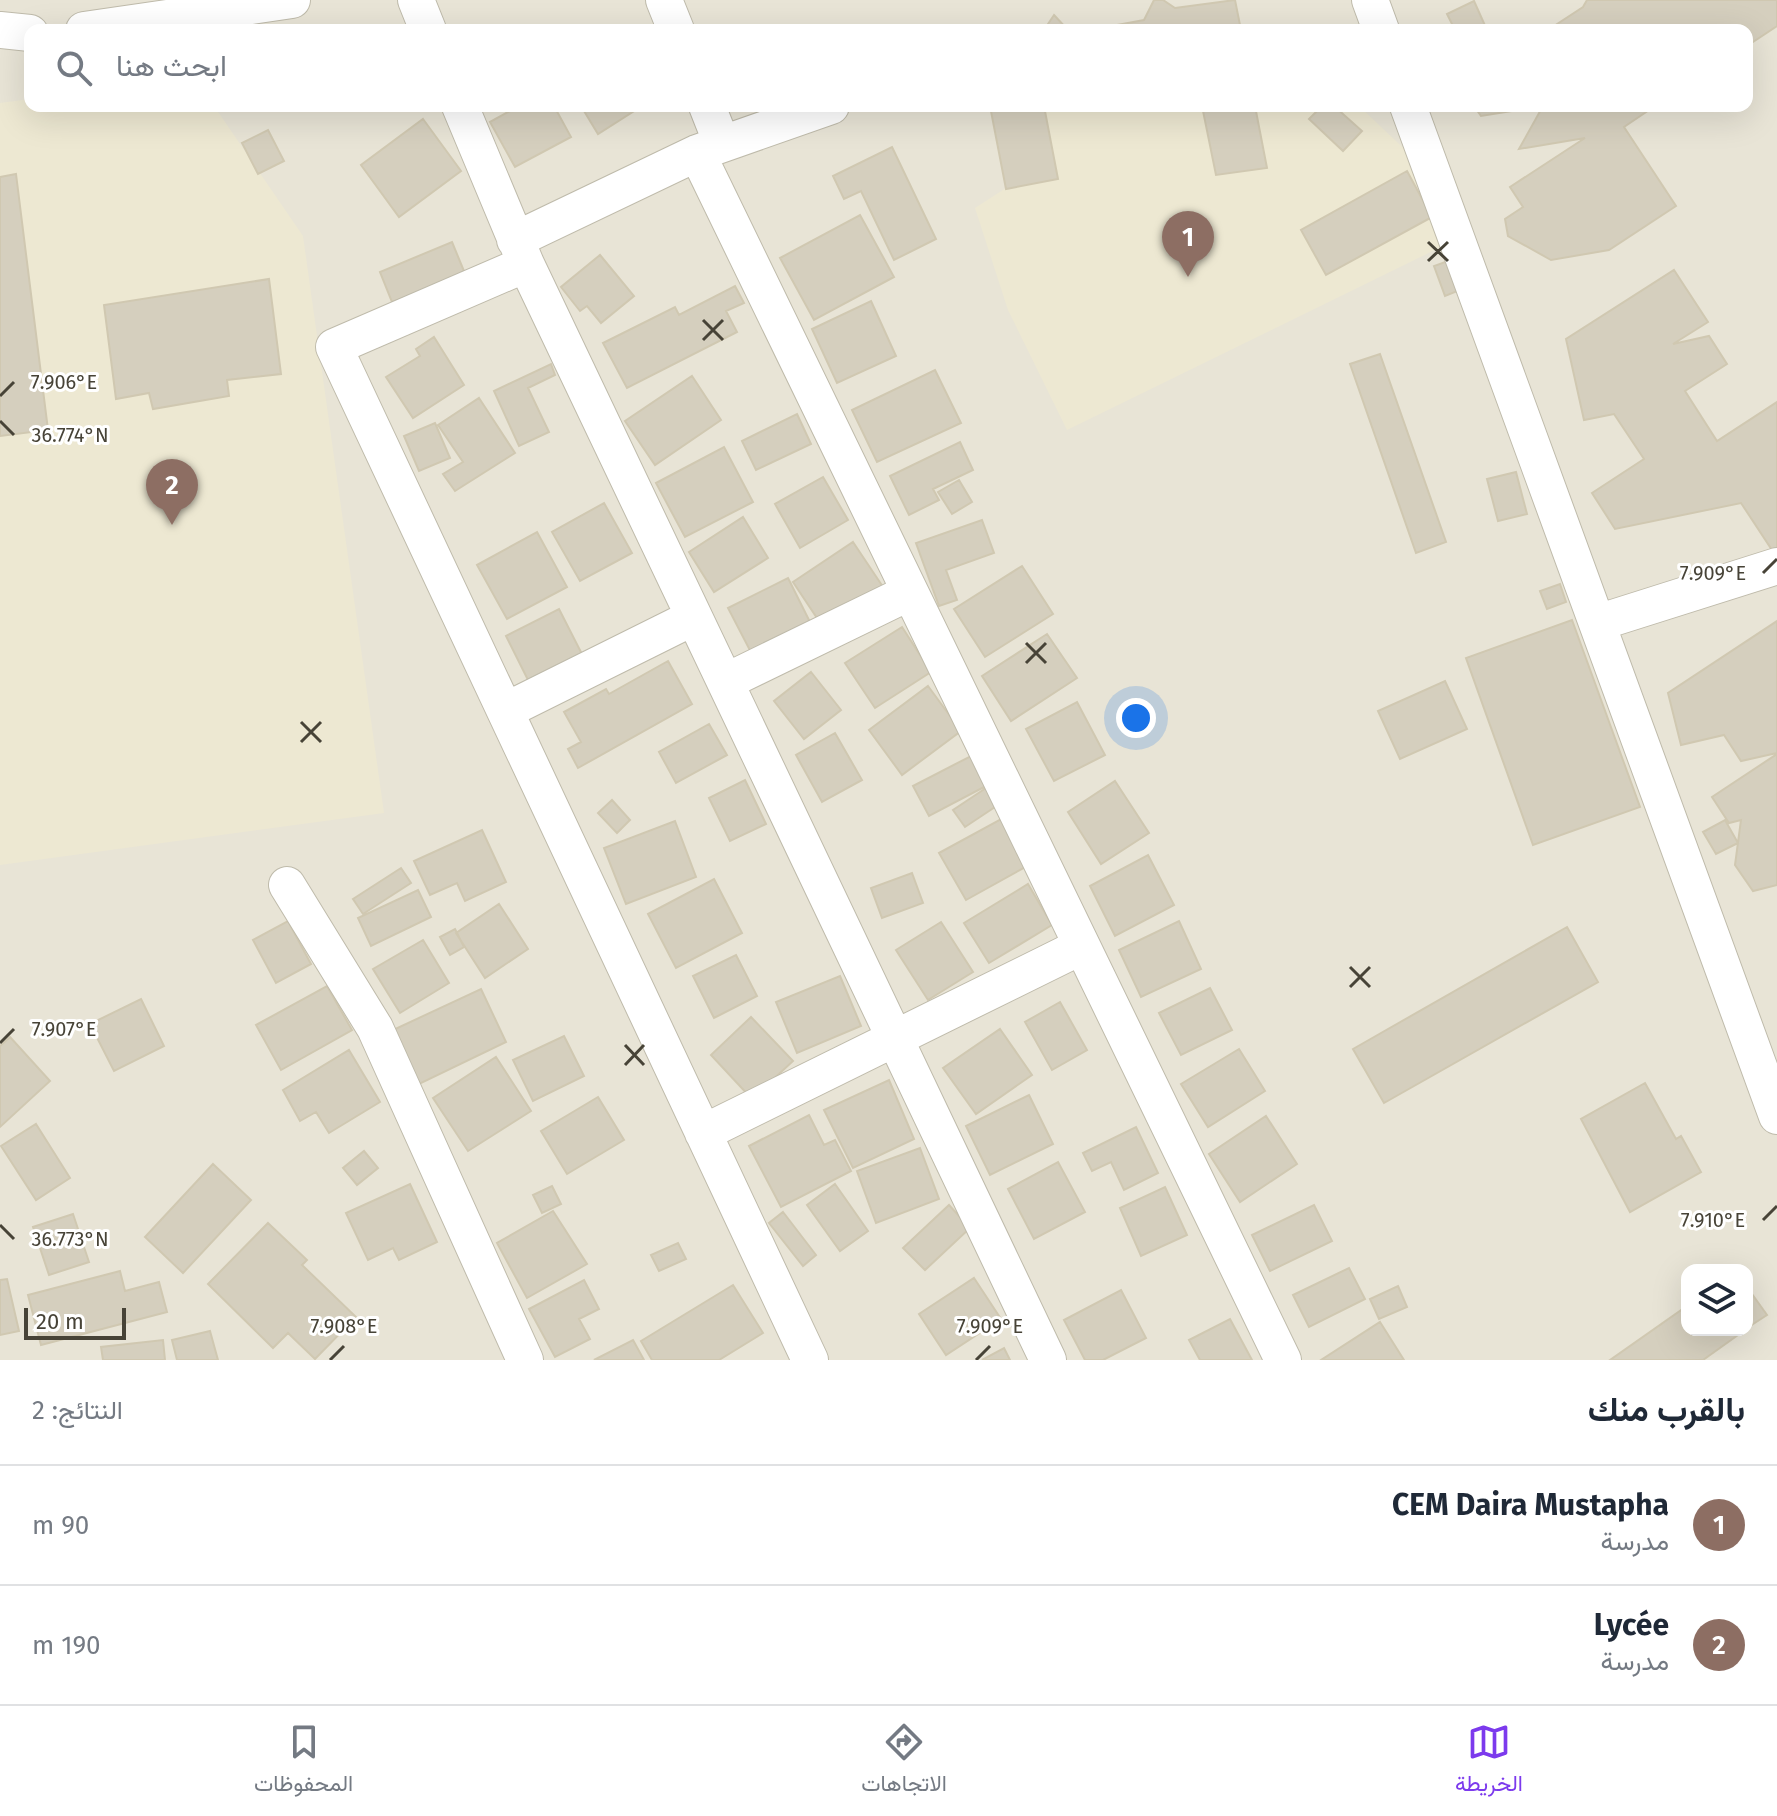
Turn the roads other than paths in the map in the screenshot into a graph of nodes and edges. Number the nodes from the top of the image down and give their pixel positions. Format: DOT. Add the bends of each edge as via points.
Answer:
graph roads {
  1 [pos="292,0"];
  2 [pos="416,0"];
  3 [pos="664,0"];
  4 [pos="1370,0"];
  5 [pos="245,4"];
  6 [pos="121,24"];
  7 [pos="426,24"];
  8 [pos="674,24"];
  9 [pos="1379,24"];
  10 [pos="0,30"];
  11 [pos="24,32"];
  12 [pos="462,112"];
  13 [pos="707,112"];
  14 [pos="814,112"];
  15 [pos="1410,112"];
  16 [pos="710,148"];
  17 [pos="520,252"];
  18 [pos="1777,566"];
  19 [pos="910,592"];
  20 [pos="694,617"];
  21 [pos="1597,623"];
  22 [pos="725,682"];
  23 [pos="505,711"];
  24 [pos="287,885"];
  25 [pos="1082,946"];
  26 [pos="895,1039"];
  27 [pos="1777,1116"];
  28 [pos="703,1133"];
  29 [pos="525,1360"];
  30 [pos="810,1360"];
  31 [pos="1048,1360"];
  32 [pos="1283,1360"];
  1 -- 5 [label="street"];
  2 -- 7 [label="street"];
  3 -- 8 [label="street"];
  4 -- 9 [label="street"];
  5 -- 6 [label="street"];
  10 -- 11 [label="street"];
  12 -- 17 [label="street"];
  13 -- 16 [label="street"];
  14 -- 16 [label="street"];
  15 -- 21 [label="street"];
  16 -- 17 [label="street"];
  16 -- 19 [label="street"];
  17 -- 20 [label="street"];
  17 -- 23 [label="street" via="334,347"];
  18 -- 21 [label="street"];
  19 -- 22 [label="street"];
  19 -- 25 [label="street"];
  20 -- 22 [label="street"];
  20 -- 23 [label="street"];
  21 -- 27 [label="street"];
  22 -- 26 [label="street"];
  23 -- 28 [label="street"];
  24 -- 29 [label="street" via="375,1028"];
  25 -- 26 [label="street"];
  25 -- 32 [label="street"];
  26 -- 28 [label="street"];
  26 -- 31 [label="street"];
  28 -- 30 [label="street"];
}
